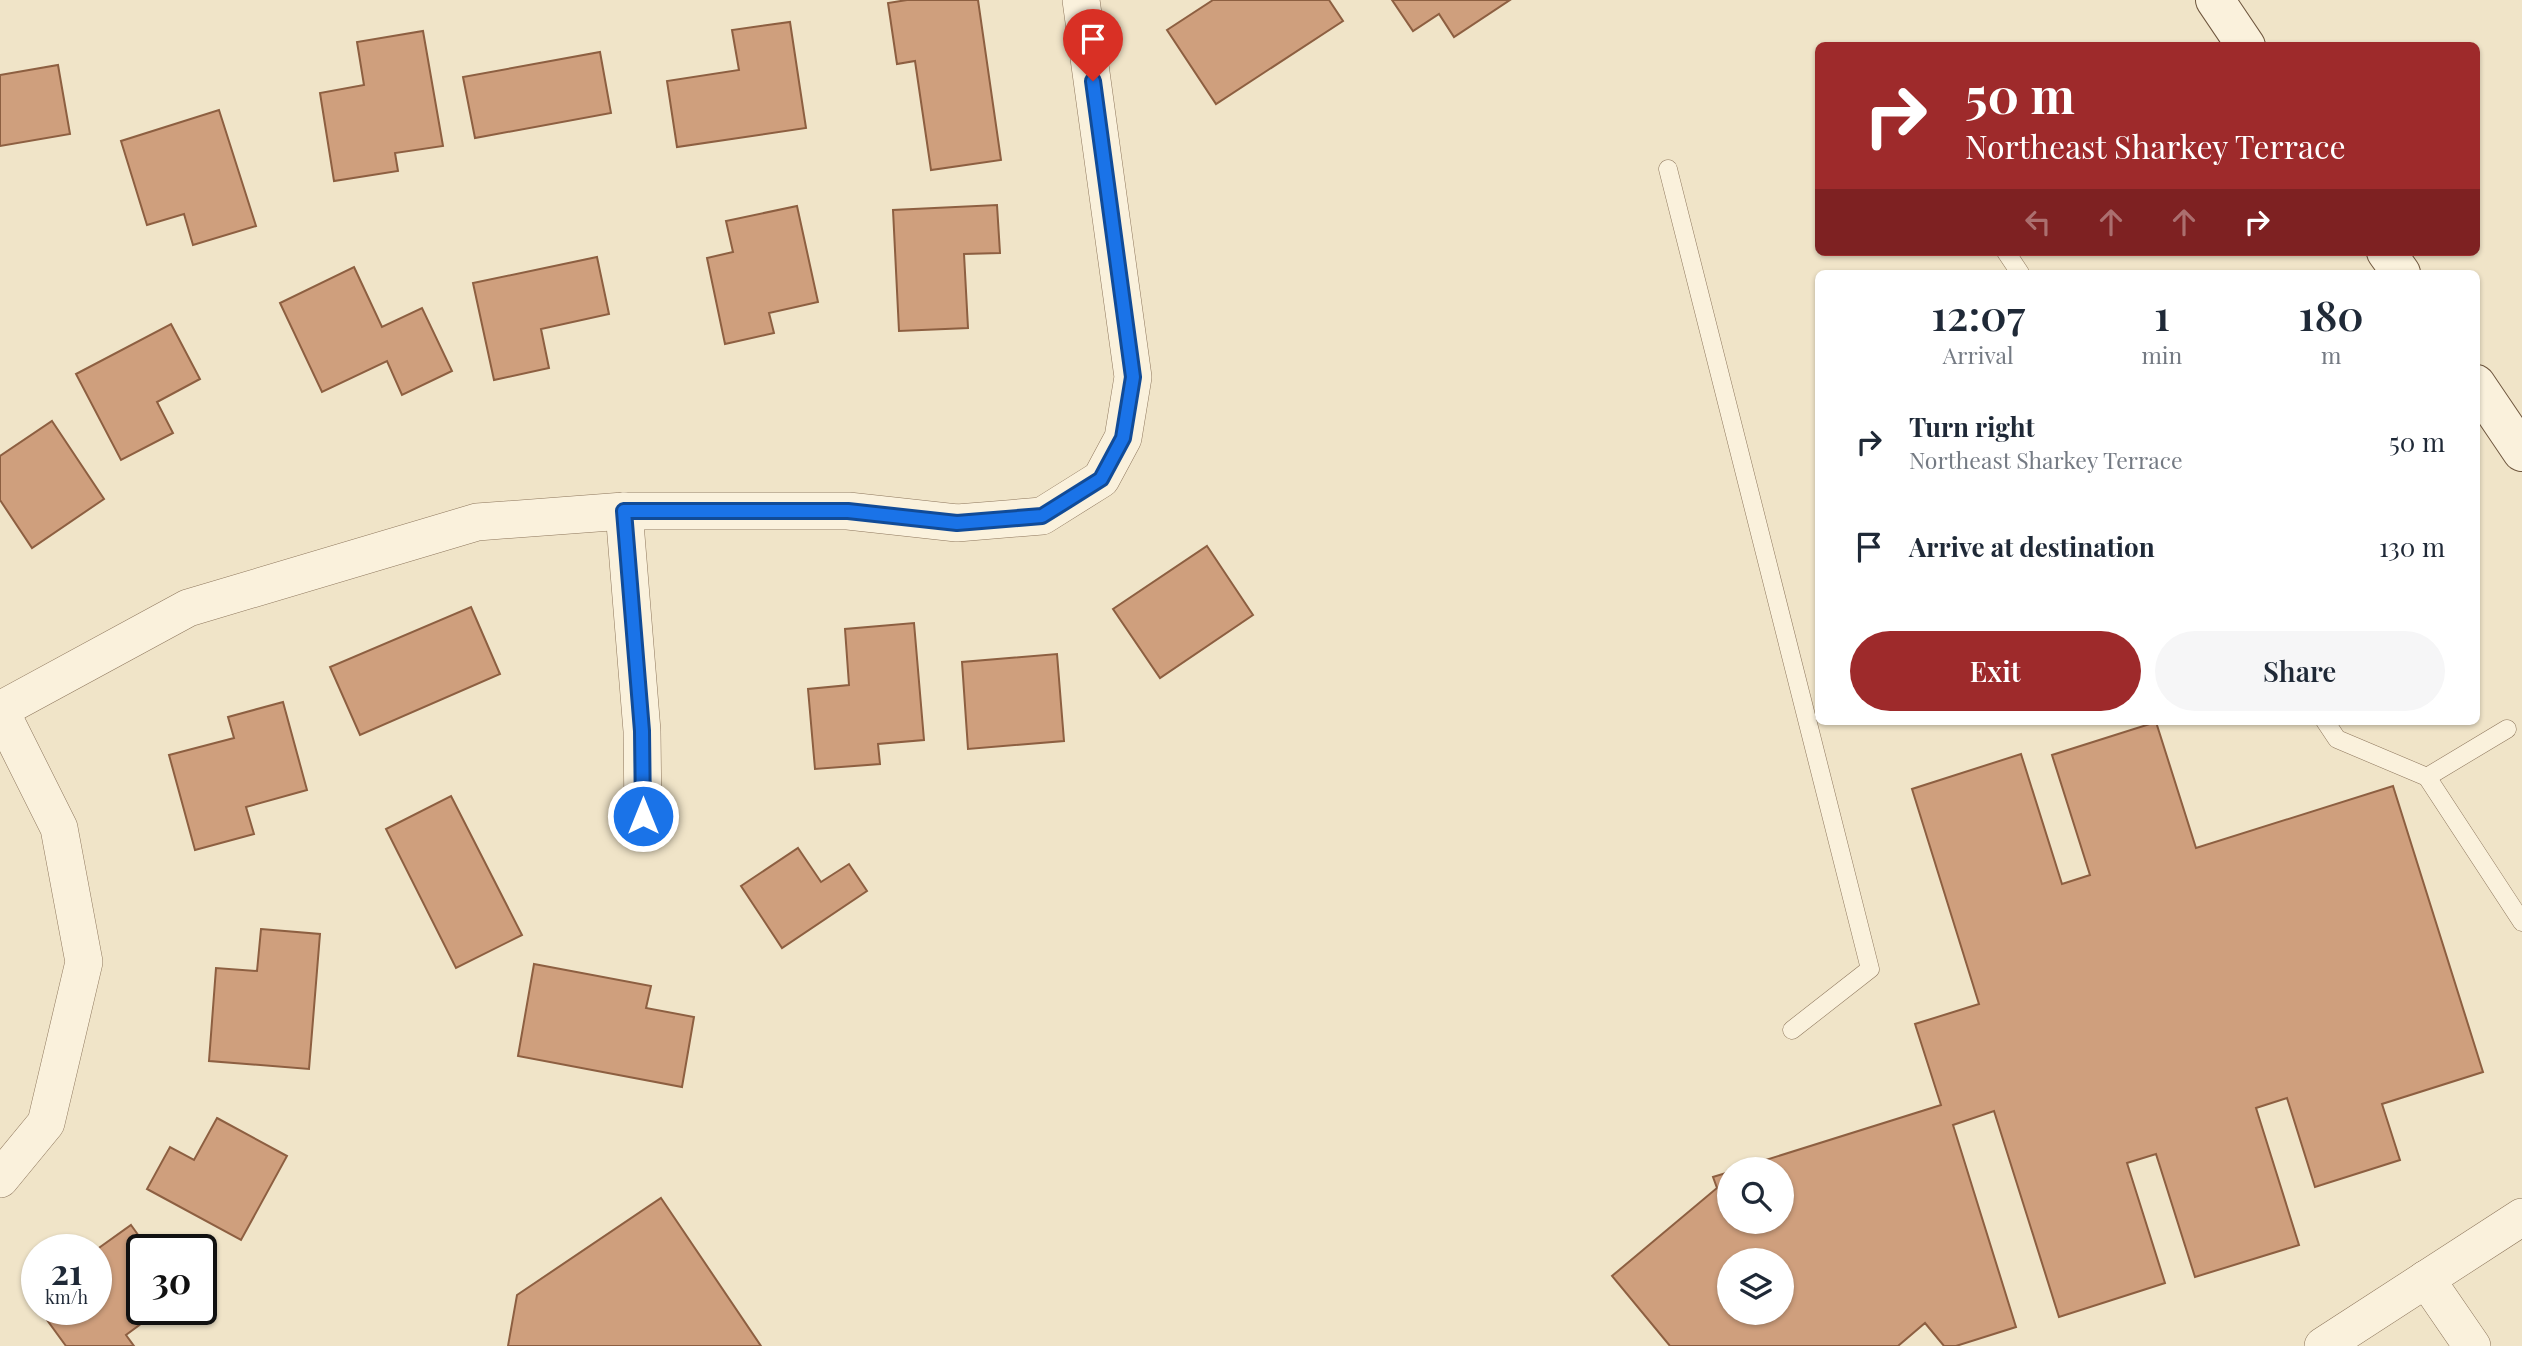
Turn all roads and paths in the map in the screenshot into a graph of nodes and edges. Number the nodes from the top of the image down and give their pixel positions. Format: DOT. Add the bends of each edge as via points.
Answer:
graph roads {
  1 [pos="1082,0"];
  2 [pos="2215,0"];
  3 [pos="2243,42"];
  4 [pos="1668,169"];
  5 [pos="2480,390"];
  6 [pos="2522,452"];
  7 [pos="624,511"];
  8 [pos="0,710"];
  9 [pos="2328,725"];
  10 [pos="2507,729"];
  11 [pos="2427,777"];
  12 [pos="643,816"];
  13 [pos="2522,922"];
  14 [pos="1793,1030"];
  15 [pos="0,1179"];
  16 [pos="2522,1217"];
  17 [pos="2426,1279"];
  18 [pos="2323,1346"];
  19 [pos="2472,1346"];
  1 -- 7 [label="street" via="1133,377 1123,438 1101,479 1042,516 957,523 848,511"];
  2 -- 3 [label="main road"];
  4 -- 14 [label="lane" via="1870,969"];
  5 -- 6 [label="main road"];
  7 -- 8 [label="street" via="477,522 188,608"];
  7 -- 12 [label="street" via="642,731"];
  8 -- 15 [label="street" via="59,828 84,962 46,1123"];
  9 -- 11 [label="lane" via="2337,739"];
  10 -- 11 [label="lane"];
  11 -- 13 [label="lane"];
  16 -- 17 [label="street"];
  17 -- 18 [label="street"];
  17 -- 19 [label="street"];
}
